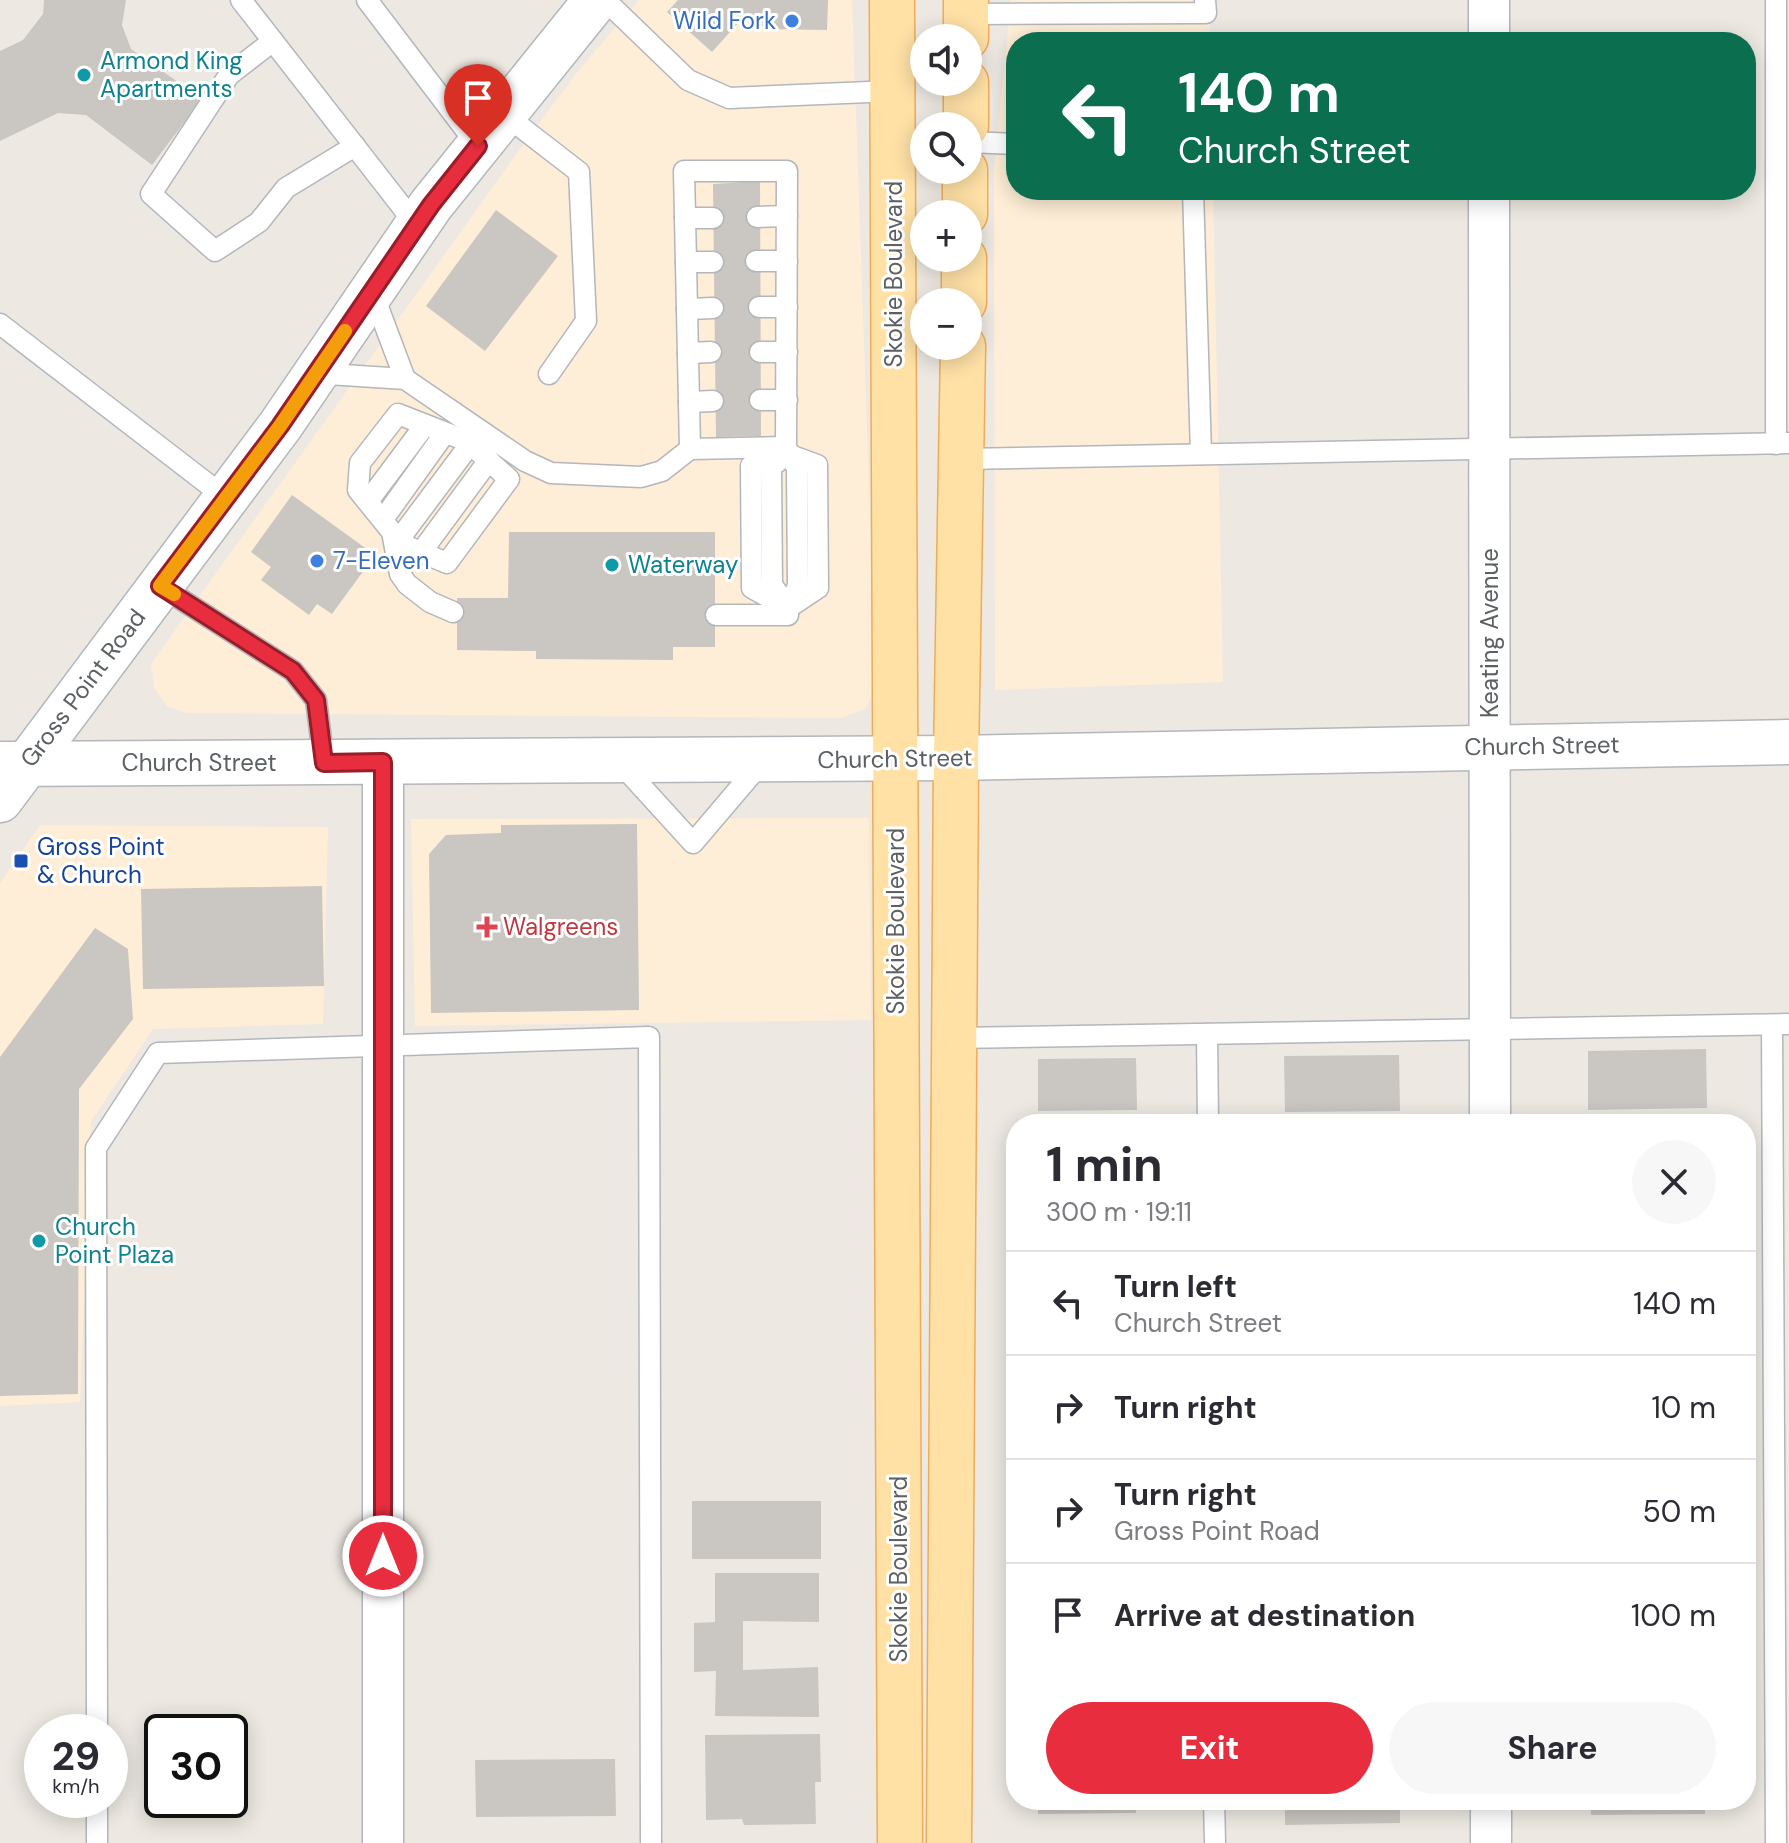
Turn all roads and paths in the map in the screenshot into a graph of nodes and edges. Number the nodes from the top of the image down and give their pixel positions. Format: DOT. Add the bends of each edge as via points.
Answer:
graph roads {
  1 [pos="241,0"];
  2 [pos="367,0"];
  3 [pos="596,0"];
  4 [pos="605,0"];
  5 [pos="892,0"];
  6 [pos="1205,0"];
  7 [pos="1489,0"];
  8 [pos="1776,0"];
  9 [pos="1067,7"];
  10 [pos="966,17"];
  11 [pos="1489,32"];
  12 [pos="273,41"];
  13 [pos="893,91"];
  14 [pos="491,130"];
  15 [pos="982,143"];
  16 [pos="1006,144"];
  17 [pos="355,146"];
  18 [pos="1193,200"];
  19 [pos="1489,200"];
  20 [pos="787,216"];
  21 [pos="757,217"];
  22 [pos="685,218"];
  23 [pos="713,218"];
  24 [pos="417,226"];
  25 [pos="756,261"];
  26 [pos="787,261"];
  27 [pos="686,262"];
  28 [pos="713,262"];
  29 [pos="377,284"];
  30 [pos="759,307"];
  31 [pos="787,307"];
  32 [pos="713,308"];
  33 [pos="687,309"];
  34 [pos="0,324"];
  35 [pos="711,352"];
  36 [pos="760,352"];
  37 [pos="787,352"];
  38 [pos="688,353"];
  39 [pos="963,360"];
  40 [pos="549,374"];
  41 [pos="405,379"];
  42 [pos="312,380"];
  43 [pos="760,400"];
  44 [pos="787,400"];
  45 [pos="713,401"];
  46 [pos="689,402"];
  47 [pos="425,425"];
  48 [pos="445,433"];
  49 [pos="471,437"];
  50 [pos="1783,443"];
  51 [pos="690,449"];
  52 [pos="1489,449"];
  53 [pos="787,450"];
  54 [pos="1201,454"];
  55 [pos="962,459"];
  56 [pos="226,498"];
  57 [pos="369,500"];
  58 [pos="384,518"];
  59 [pos="397,542"];
  60 [pos="160,586"];
  61 [pos="788,608"];
  62 [pos="453,612"];
  63 [pos="716,615"];
  64 [pos="1789,742"];
  65 [pos="1490,747"];
  66 [pos="956,758"];
  67 [pos="895,759"];
  68 [pos="764,760"];
  69 [pos="619,761"];
  70 [pos="383,762"];
  71 [pos="324,763"];
  72 [pos="13,764"];
  73 [pos="0,800"];
  74 [pos="1780,1024"];
  75 [pos="1490,1031"];
  76 [pos="1207,1034"];
  77 [pos="955,1038"];
  78 [pos="383,1046"];
  79 [pos="1208,1114"];
  80 [pos="1490,1114"];
  81 [pos="97,1714"];
  82 [pos="1214,1810"];
  83 [pos="1491,1810"];
  84 [pos="97,1818"];
  85 [pos="97,1843"];
  86 [pos="383,1843"];
  87 [pos="651,1843"];
  88 [pos="900,1843"];
  89 [pos="949,1843"];
  90 [pos="1215,1843"];
  91 [pos="1491,1843"];
  92 [pos="1776,1843"];
  1 -- 12 [label="lane"];
  2 -- 14 [label="lane"];
  3 -- 14 [label="street, Gross Point Road"];
  4 -- 13 [label="lane" via="688,80 729,98"];
  5 -- 13 [label="main road, Skokie Boulevard"];
  6 -- 9 [label="lane" via="1206,13"];
  7 -- 11 [label="street"];
  8 -- 50 [label="lane"];
  9 -- 10 [label="lane"];
  12 -- 17 [label="lane"];
  12 -- 17 [label="lane" via="229,75 151,194 215,251 259,222 286,188"];
  13 -- 67 [label="main road, Skokie Boulevard"];
  14 -- 24 [label="street, Gross Point Road"];
  14 -- 40 [label="lane" via="579,172 586,321"];
  15 -- 16 [label="lane"];
  17 -- 24 [label="lane"];
  18 -- 54 [label="lane"];
  19 -- 52 [label="street, Keating Avenue"];
  20 -- 21 [label="lane"];
  20 -- 22 [label="lane" via="787,171 684,171"];
  20 -- 26 [label="lane"];
  22 -- 23 [label="lane"];
  22 -- 27 [label="lane"];
  24 -- 29 [label="street, Gross Point Road"];
  25 -- 26 [label="lane"];
  26 -- 31 [label="lane"];
  27 -- 28 [label="lane"];
  27 -- 33 [label="lane"];
  29 -- 41 [label="lane" via="378,307"];
  29 -- 42 [label="street, Gross Point Road"];
  30 -- 31 [label="lane"];
  31 -- 37 [label="lane"];
  32 -- 33 [label="lane"];
  33 -- 38 [label="lane"];
  34 -- 56 [label="lane"];
  35 -- 38 [label="lane"];
  36 -- 37 [label="lane"];
  37 -- 44 [label="lane"];
  38 -- 46 [label="lane"];
  39 -- 55 [label="main road"];
  41 -- 42 [label="lane" via="328,374"];
  41 -- 49 [label="lane"];
  42 -- 56 [label="street, Gross Point Road"];
  43 -- 44 [label="lane"];
  44 -- 53 [label="lane"];
  45 -- 46 [label="lane"];
  46 -- 51 [label="lane"];
  47 -- 48 [label="lane"];
  47 -- 57 [label="lane"];
  47 -- 57 [label="lane" via="398,414 378,438 360,463 357,478 358,490"];
  48 -- 49 [label="lane"];
  48 -- 58 [label="lane"];
  49 -- 51 [label="lane" via="551,473 641,477 662,471"];
  49 -- 59 [label="lane"];
  49 -- 59 [label="lane" via="509,479 447,563"];
  50 -- 52 [label="lane"];
  51 -- 53 [label="lane"];
  52 -- 54 [label="lane"];
  52 -- 65 [label="street, Keating Avenue"];
  53 -- 61 [label="lane" via="817,465 818,588"];
  53 -- 61 [label="lane" via="751,466 752,588"];
  54 -- 55 [label="lane"];
  55 -- 66 [label="main road"];
  56 -- 60 [label="street, Gross Point Road"];
  57 -- 58 [label="lane"];
  58 -- 59 [label="lane"];
  59 -- 62 [label="lane" via="400,574 407,584"];
  60 -- 71 [label="lane" via="293,671 316,700"];
  60 -- 72 [label="street, Gross Point Road"];
  61 -- 63 [label="lane" via="788,615"];
  64 -- 65 [label="street, Church Street"];
  65 -- 66 [label="street, Church Street"];
  65 -- 75 [label="street, Keating Avenue"];
  66 -- 67 [label="street, Church Street"];
  66 -- 77 [label="main road"];
  67 -- 68 [label="street, Church Street"];
  67 -- 88 [label="main road, Skokie Boulevard"];
  68 -- 69 [label="street, Church Street"];
  68 -- 69 [label="lane" via="693,843"];
  69 -- 70 [label="street, Church Street"];
  70 -- 71 [label="street, Church Street"];
  70 -- 78 [label="street"];
  71 -- 72 [label="street, Church Street"];
  72 -- 73 [label="street, Gross Point Road"];
  74 -- 75 [label="lane"];
  74 -- 92 [label="lane"];
  75 -- 76 [label="lane"];
  75 -- 80 [label="street, Keating Avenue"];
  76 -- 77 [label="lane"];
  76 -- 79 [label="lane"];
  77 -- 89 [label="main road"];
  78 -- 81 [label="lane" via="158,1053 96,1148"];
  78 -- 86 [label="street"];
  78 -- 87 [label="lane" via="649,1037"];
  82 -- 90 [label="lane"];
  83 -- 91 [label="street"];
  84 -- 85 [label="lane"];
}
